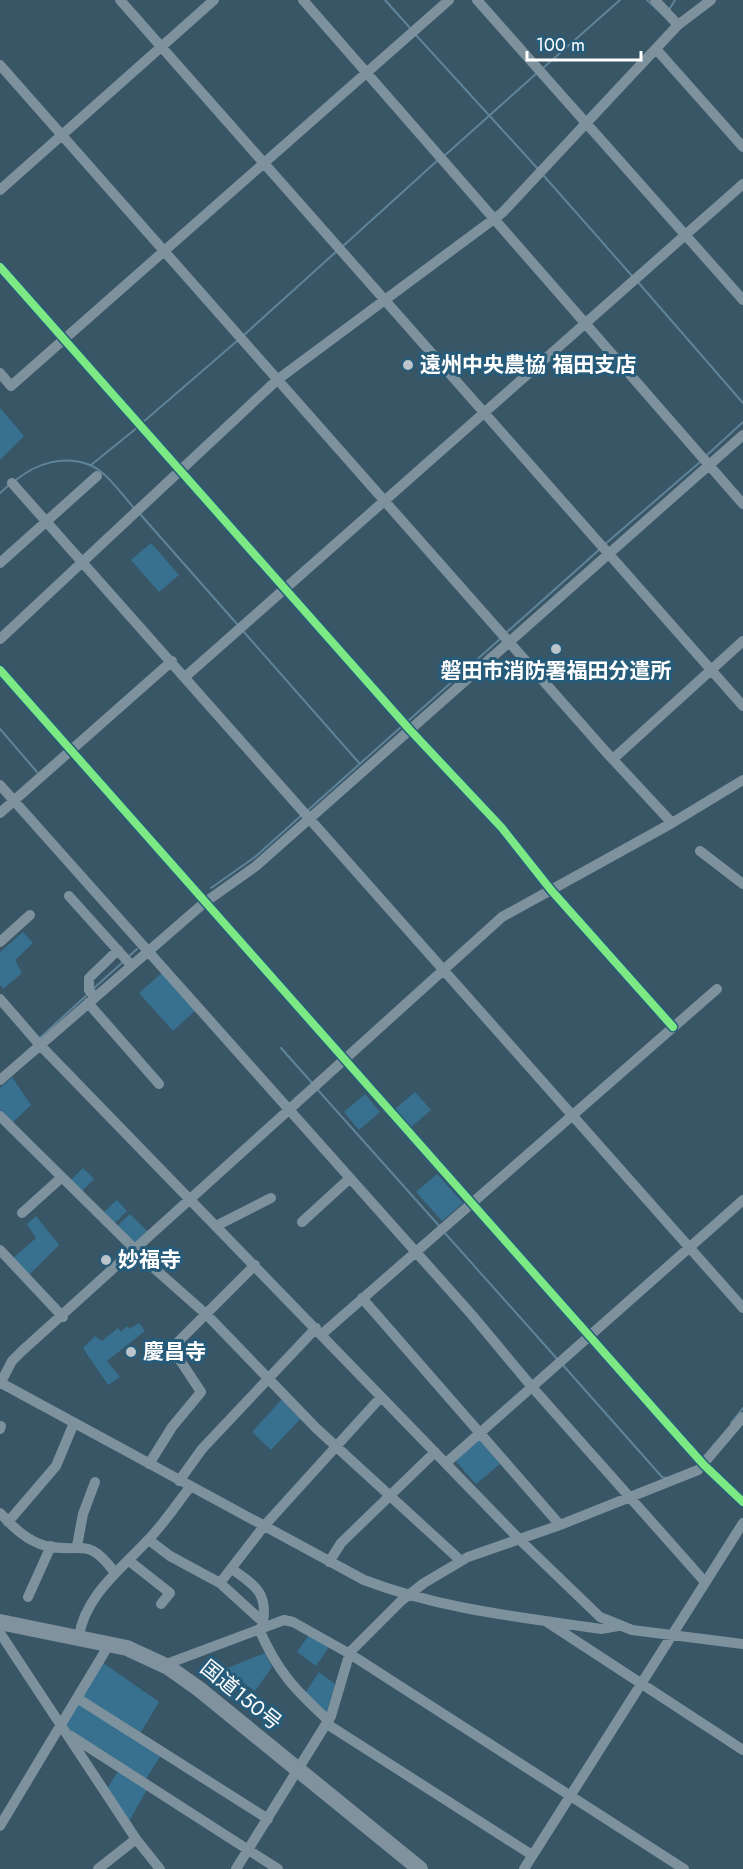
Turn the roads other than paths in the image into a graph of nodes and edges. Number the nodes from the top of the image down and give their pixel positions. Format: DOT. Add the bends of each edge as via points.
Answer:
graph roads {
  1 [pos="120,0"];
  2 [pos="214,0"];
  3 [pos="303,0"];
  4 [pos="448,0"];
  5 [pos="477,0"];
  6 [pos="655,0"];
  7 [pos="711,0"];
  8 [pos="678,25"];
  9 [pos="162,47"];
  10 [pos="656,49"];
  11 [pos="0,65"];
  12 [pos="366,72"];
  13 [pos="586,124"];
  14 [pos="62,135"];
  15 [pos="743,147"];
  16 [pos="264,163"];
  17 [pos="743,184"];
  18 [pos="0,190"];
  19 [pos="494,219"];
  20 [pos="686,234"];
  21 [pos="165,251"];
  22 [pos="0,267"];
  23 [pos="384,299"];
  24 [pos="743,300"];
  25 [pos="585,323"];
  26 [pos="64,339"];
  27 [pos="0,373"];
  28 [pos="277,380"];
  29 [pos="485,411"];
  30 [pos="743,435"];
  31 [pos="709,465"];
  32 [pos="181,471"];
  33 [pos="97,476"];
  34 [pos="12,483"];
  35 [pos="384,500"];
  36 [pos="743,504"];
  37 [pos="47,521"];
  38 [pos="609,553"];
  39 [pos="84,562"];
  40 [pos="0,563"];
  41 [pos="284,588"];
  42 [pos="0,639"];
  43 [pos="510,641"];
  44 [pos="743,641"];
  45 [pos="171,661"];
  46 [pos="711,669"];
  47 [pos="0,670"];
  48 [pos="185,677"];
  49 [pos="743,706"];
  50 [pos="410,730"];
  51 [pos="71,749"];
  52 [pos="613,759"];
  53 [pos="743,780"];
  54 [pos="0,785"];
  55 [pos="14,801"];
  56 [pos="0,813"];
  57 [pos="310,818"];
  58 [pos="672,823"];
  59 [pos="700,851"];
  60 [pos="743,884"];
  61 [pos="551,890"];
  62 [pos="69,896"];
  63 [pos="204,903"];
  64 [pos="30,915"];
  65 [pos="0,942"];
  66 [pos="147,951"];
  67 [pos="125,958"];
  68 [pos="444,970"];
  69 [pos="717,989"];
  70 [pos="91,997"];
  71 [pos="0,999"];
  72 [pos="673,1027"];
  73 [pos="39,1044"];
  74 [pos="345,1059"];
  75 [pos="0,1080"];
  76 [pos="159,1084"];
  77 [pos="288,1111"];
  78 [pos="573,1114"];
  79 [pos="0,1116"];
  80 [pos="62,1177"];
  81 [pos="349,1179"];
  82 [pos="271,1198"];
  83 [pos="191,1200"];
  84 [pos="743,1200"];
  85 [pos="471,1203"];
  86 [pos="22,1213"];
  87 [pos="302,1222"];
  88 [pos="216,1226"];
  89 [pos="689,1247"];
  90 [pos="0,1250"];
  91 [pos="136,1251"];
  92 [pos="415,1252"];
  93 [pos="255,1265"];
  94 [pos="362,1298"];
  95 [pos="743,1308"];
  96 [pos="207,1315"];
  97 [pos="63,1317"];
  98 [pos="319,1331"];
  99 [pos="590,1336"];
  100 [pos="0,1358"];
  101 [pos="10,1367"];
  102 [pos="267,1378"];
  103 [pos="0,1384"];
  104 [pos="532,1387"];
  105 [pos="381,1397"];
  106 [pos="743,1417"];
  107 [pos="74,1423"];
  108 [pos="479,1433"];
  109 [pos="336,1447"];
  110 [pos="435,1452"];
  111 [pos="446,1463"];
  112 [pos="149,1464"];
  113 [pos="704,1465"];
  114 [pos="179,1480"];
  115 [pos="95,1482"];
  116 [pos="190,1487"];
  117 [pos="390,1496"];
  118 [pos="630,1496"];
  119 [pos="743,1502"];
  120 [pos="4,1518"];
  121 [pos="743,1523"];
  122 [pos="560,1525"];
  123 [pos="264,1526"];
  124 [pos="520,1539"];
  125 [pos="149,1540"];
  126 [pos="51,1546"];
  127 [pos="77,1546"];
  128 [pos="128,1560"];
  129 [pos="460,1560"];
  130 [pos="329,1562"];
  131 [pos="232,1569"];
  132 [pos="115,1573"];
  133 [pos="220,1582"];
  134 [pos="705,1582"];
  135 [pos="407,1596"];
  136 [pos="28,1597"];
  137 [pos="161,1604"];
  138 [pos="544,1620"];
  139 [pos="0,1622"];
  140 [pos="261,1626"];
  141 [pos="618,1626"];
  142 [pos="0,1633"];
  143 [pos="672,1634"];
  144 [pos="79,1637"];
  145 [pos="110,1642"];
  146 [pos="743,1644"];
  147 [pos="350,1654"];
  148 [pos="164,1665"];
  149 [pos="640,1684"];
  150 [pos="77,1698"];
  151 [pos="328,1722"];
  152 [pos="63,1729"];
  153 [pos="743,1750"];
  154 [pos="299,1771"];
  155 [pos="568,1795"];
  156 [pos="0,1803"];
  157 [pos="9,1811"];
  158 [pos="268,1819"];
  159 [pos="0,1826"];
  160 [pos="136,1839"];
  161 [pos="248,1850"];
  162 [pos="532,1856"];
  163 [pos="108,1861"];
  164 [pos="98,1869"];
  165 [pos="116,1869"];
  166 [pos="160,1869"];
  167 [pos="236,1869"];
  168 [pos="278,1869"];
  169 [pos="420,1869"];
  170 [pos="524,1869"];
  171 [pos="684,1869"];
  1 -- 9 [label="street"];
  2 -- 9 [label="street"];
  3 -- 12 [label="street"];
  4 -- 12 [label="street"];
  5 -- 13 [label="street"];
  6 -- 8 [label="street"];
  7 -- 8 [label="street"];
  8 -- 10 [label="street"];
  9 -- 14 [label="street"];
  9 -- 16 [label="street"];
  10 -- 13 [label="street"];
  10 -- 15 [label="street"];
  11 -- 14 [label="street"];
  12 -- 16 [label="street"];
  12 -- 19 [label="street"];
  13 -- 19 [label="street"];
  13 -- 20 [label="street"];
  14 -- 18 [label="street"];
  14 -- 21 [label="street"];
  16 -- 21 [label="street"];
  16 -- 23 [label="street"];
  17 -- 20 [label="street"];
  19 -- 23 [label="street"];
  19 -- 25 [label="street"];
  20 -- 24 [label="street"];
  20 -- 25 [label="street"];
  21 -- 26 [label="street"];
  21 -- 28 [label="street"];
  22 -- 26 [label="street"];
  23 -- 28 [label="street"];
  23 -- 29 [label="street"];
  25 -- 29 [label="street"];
  25 -- 31 [label="street"];
  26 -- 27 [label="street" via="11,386"];
  26 -- 32 [label="street"];
  28 -- 32 [label="street"];
  28 -- 35 [label="street"];
  29 -- 35 [label="street"];
  29 -- 38 [label="street"];
  30 -- 31 [label="street"];
  31 -- 36 [label="street"];
  31 -- 38 [label="street"];
  32 -- 39 [label="street"];
  32 -- 41 [label="street"];
  33 -- 37 [label="street"];
  34 -- 37 [label="street"];
  35 -- 41 [label="street"];
  35 -- 43 [label="street"];
  37 -- 39 [label="street"];
  37 -- 40 [label="street"];
  38 -- 43 [label="street"];
  38 -- 46 [label="street"];
  39 -- 42 [label="street"];
  39 -- 45 [label="street"];
  41 -- 48 [label="street"];
  41 -- 50 [label="street"];
  43 -- 50 [label="street"];
  43 -- 52 [label="street"];
  44 -- 46 [label="street"];
  45 -- 48 [label="street"];
  45 -- 51 [label="street"];
  46 -- 49 [label="street"];
  46 -- 52 [label="street"];
  47 -- 51 [label="street"];
  48 -- 57 [label="street"];
  50 -- 57 [label="street"];
  50 -- 61 [label="street" via="502,828"];
  51 -- 55 [label="street"];
  51 -- 63 [label="street"];
  52 -- 58 [label="street"];
  53 -- 58 [label="street"];
  54 -- 55 [label="street"];
  55 -- 56 [label="street"];
  55 -- 66 [label="street"];
  57 -- 63 [label="street" via="256,866"];
  57 -- 68 [label="street"];
  58 -- 61 [label="street"];
  59 -- 60 [label="street"];
  61 -- 68 [label="street" via="502,917"];
  61 -- 72 [label="street"];
  62 -- 67 [label="street"];
  63 -- 66 [label="street"];
  63 -- 74 [label="street"];
  64 -- 65 [label="street"];
  66 -- 67 [label="street"];
  66 -- 77 [label="street"];
  67 -- 70 [label="street"];
  67 -- 70 [label="street" via="89,978"];
  68 -- 74 [label="street"];
  68 -- 78 [label="street"];
  69 -- 72 [label="street"];
  70 -- 73 [label="street"];
  70 -- 76 [label="street"];
  71 -- 73 [label="street"];
  72 -- 78 [label="street"];
  73 -- 75 [label="street"];
  73 -- 83 [label="street"];
  74 -- 77 [label="street"];
  74 -- 85 [label="street"];
  77 -- 81 [label="street"];
  77 -- 83 [label="street"];
  78 -- 85 [label="street"];
  78 -- 89 [label="street"];
  79 -- 80 [label="street"];
  80 -- 86 [label="street"];
  80 -- 91 [label="street"];
  81 -- 87 [label="street"];
  81 -- 92 [label="street"];
  82 -- 88 [label="street"];
  83 -- 88 [label="street"];
  83 -- 91 [label="street"];
  84 -- 89 [label="street"];
  85 -- 92 [label="street"];
  85 -- 99 [label="street"];
  88 -- 93 [label="street"];
  89 -- 95 [label="street"];
  89 -- 99 [label="street"];
  90 -- 97 [label="street"];
  91 -- 96 [label="street"];
  91 -- 97 [label="street"];
  92 -- 94 [label="street"];
  92 -- 104 [label="street"];
  93 -- 96 [label="street"];
  93 -- 98 [label="street"];
  94 -- 98 [label="street"];
  94 -- 108 [label="street"];
  96 -- 102 [label="street"];
  96 -- 112 [label="street" via="172,1348 201,1392 172,1427"];
  97 -- 101 [label="street" via="22,1351"];
  98 -- 102 [label="street"];
  98 -- 105 [label="street"];
  99 -- 104 [label="street"];
  99 -- 113 [label="street"];
  100 -- 101 [label="street"];
  101 -- 103 [label="street"];
  102 -- 109 [label="street"];
  102 -- 114 [label="street"];
  103 -- 107 [label="street"];
  104 -- 108 [label="street"];
  104 -- 118 [label="street"];
  105 -- 109 [label="street"];
  105 -- 110 [label="street"];
  106 -- 113 [label="street"];
  107 -- 112 [label="street"];
  107 -- 120 [label="street" via="56,1466"];
  108 -- 111 [label="street"];
  108 -- 122 [label="street"];
  109 -- 117 [label="street"];
  109 -- 123 [label="street"];
  110 -- 111 [label="street"];
  110 -- 117 [label="street"];
  111 -- 124 [label="street"];
  112 -- 114 [label="street"];
  113 -- 118 [label="street"];
  113 -- 119 [label="street"];
  114 -- 116 [label="street"];
  115 -- 127 [label="street"];
  116 -- 123 [label="street"];
  116 -- 125 [label="street"];
  117 -- 129 [label="street"];
  117 -- 130 [label="street" via="341,1543"];
  118 -- 122 [label="street"];
  118 -- 134 [label="street"];
  120 -- 126 [label="street" via="25,1536"];
  121 -- 134 [label="street"];
  122 -- 124 [label="street"];
  123 -- 130 [label="street"];
  123 -- 131 [label="street"];
  124 -- 129 [label="street"];
  124 -- 141 [label="street" via="600,1617"];
  125 -- 128 [label="street"];
  125 -- 133 [label="street" via="170,1556"];
  126 -- 127 [label="street"];
  126 -- 136 [label="street"];
  127 -- 132 [label="street" via="96,1551"];
  128 -- 132 [label="street"];
  128 -- 137 [label="street" via="170,1593"];
  129 -- 135 [label="street"];
  130 -- 135 [label="street"];
  131 -- 133 [label="street"];
  131 -- 140 [label="street" via="262,1596 266,1604"];
  132 -- 144 [label="street" via="87,1610"];
  133 -- 140 [label="street"];
  134 -- 143 [label="street"];
  135 -- 138 [label="street"];
  135 -- 147 [label="street"];
  138 -- 141 [label="street" via="601,1629"];
  138 -- 149 [label="street"];
  139 -- 144 [label="highway, 国道150号"];
  140 -- 147 [label="street" via="284,1620 293,1622"];
  140 -- 148 [label="street"];
  140 -- 151 [label="street" via="279,1670"];
  141 -- 143 [label="street"];
  142 -- 152 [label="street"];
  143 -- 146 [label="street"];
  143 -- 149 [label="street"];
  144 -- 145 [label="highway, 国道150号"];
  145 -- 148 [label="highway, 国道150号"];
  145 -- 150 [label="street"];
  147 -- 151 [label="street"];
  147 -- 155 [label="street"];
  148 -- 154 [label="highway, 国道150号"];
  149 -- 153 [label="street"];
  149 -- 155 [label="street"];
  150 -- 152 [label="street"];
  150 -- 158 [label="street"];
  151 -- 154 [label="street"];
  151 -- 162 [label="street"];
  152 -- 157 [label="street"];
  152 -- 160 [label="street"];
  152 -- 161 [label="street"];
  154 -- 158 [label="street"];
  154 -- 169 [label="highway, 国道150号"];
  155 -- 162 [label="street"];
  155 -- 171 [label="street"];
  156 -- 157 [label="street"];
  157 -- 159 [label="street"];
  158 -- 161 [label="street"];
  160 -- 163 [label="street"];
  160 -- 166 [label="street"];
  161 -- 167 [label="street"];
  161 -- 168 [label="street"];
  162 -- 170 [label="street"];
  163 -- 164 [label="street"];
  163 -- 165 [label="street"];
}
